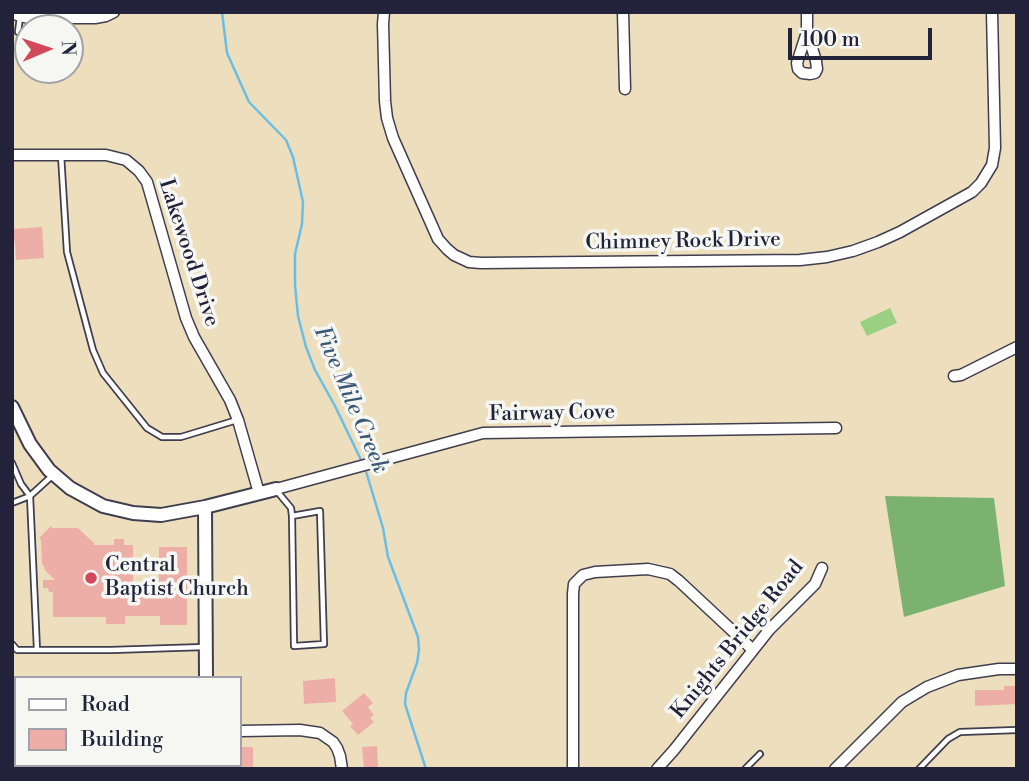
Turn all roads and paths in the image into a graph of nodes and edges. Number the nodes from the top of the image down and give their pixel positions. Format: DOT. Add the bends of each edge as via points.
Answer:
graph roads {
  1 [pos="114,12"];
  2 [pos="384,12"];
  3 [pos="623,12"];
  4 [pos="807,12"];
  5 [pos="992,12"];
  6 [pos="84,20"];
  7 [pos="807,32"];
  8 [pos="625,89"];
  9 [pos="12,155"];
  10 [pos="61,155"];
  11 [pos="1017,347"];
  12 [pos="954,376"];
  13 [pos="12,407"];
  14 [pos="238,420"];
  15 [pos="836,428"];
  16 [pos="12,463"];
  17 [pos="54,475"];
  18 [pos="276,489"];
  19 [pos="259,493"];
  20 [pos="30,496"];
  21 [pos="12,503"];
  22 [pos="205,507"];
  23 [pos="292,516"];
  24 [pos="822,568"];
  25 [pos="12,644"];
  26 [pos="206,647"];
  27 [pos="37,650"];
  28 [pos="753,650"];
  29 [pos="1017,669"];
  30 [pos="206,676"];
  31 [pos="1017,730"];
  32 [pos="242,731"];
  33 [pos="760,754"];
  34 [pos="342,769"];
  35 [pos="573,769"];
  36 [pos="657,769"];
  37 [pos="746,769"];
  38 [pos="835,769"];
  39 [pos="919,769"];
  1 -- 6 [label="street"];
  2 -- 5 [label="street, Chimney Rock Drive" via="385,101 393,138 438,239 454,255 481,263 800,260 853,251 900,232 972,192 992,165"];
  3 -- 8 [label="street"];
  4 -- 7 [label="street"];
  9 -- 10 [label="street, Lakewood Drive"];
  10 -- 14 [label="street, Lakewood Drive" via="119,157 147,182 186,318"];
  10 -- 14 [label="lane" via="67,252 103,373 147,428 162,438"];
  11 -- 12 [label="street"];
  13 -- 17 [label="street" via="30,444"];
  14 -- 19 [label="street, Lakewood Drive"];
  15 -- 18 [label="street, Fairway Cove" via="483,433"];
  16 -- 20 [label="lane"];
  17 -- 20 [label="lane"];
  17 -- 22 [label="street" via="94,502 125,512 161,515"];
  18 -- 19 [label="street"];
  18 -- 23 [label="lane" via="292,508"];
  19 -- 22 [label="street"];
  20 -- 21 [label="lane"];
  20 -- 27 [label="lane"];
  22 -- 26 [label="street"];
  23 -- 23 [label="lane" via="294,646 324,644 320,511"];
  24 -- 28 [label="street, Knights Bridge Road" via="815,584"];
  25 -- 27 [label="lane" via="17,650"];
  26 -- 27 [label="lane"];
  26 -- 30 [label="street"];
  28 -- 35 [label="street" via="670,574 648,569 583,575 574,584 573,594"];
  28 -- 36 [label="street, Knights Bridge Road"];
  29 -- 38 [label="street" via="958,675 927,687 902,702"];
  31 -- 39 [label="lane" via="960,733"];
  32 -- 34 [label="street" via="320,733 337,748"];
  33 -- 37 [label="lane"];
}
